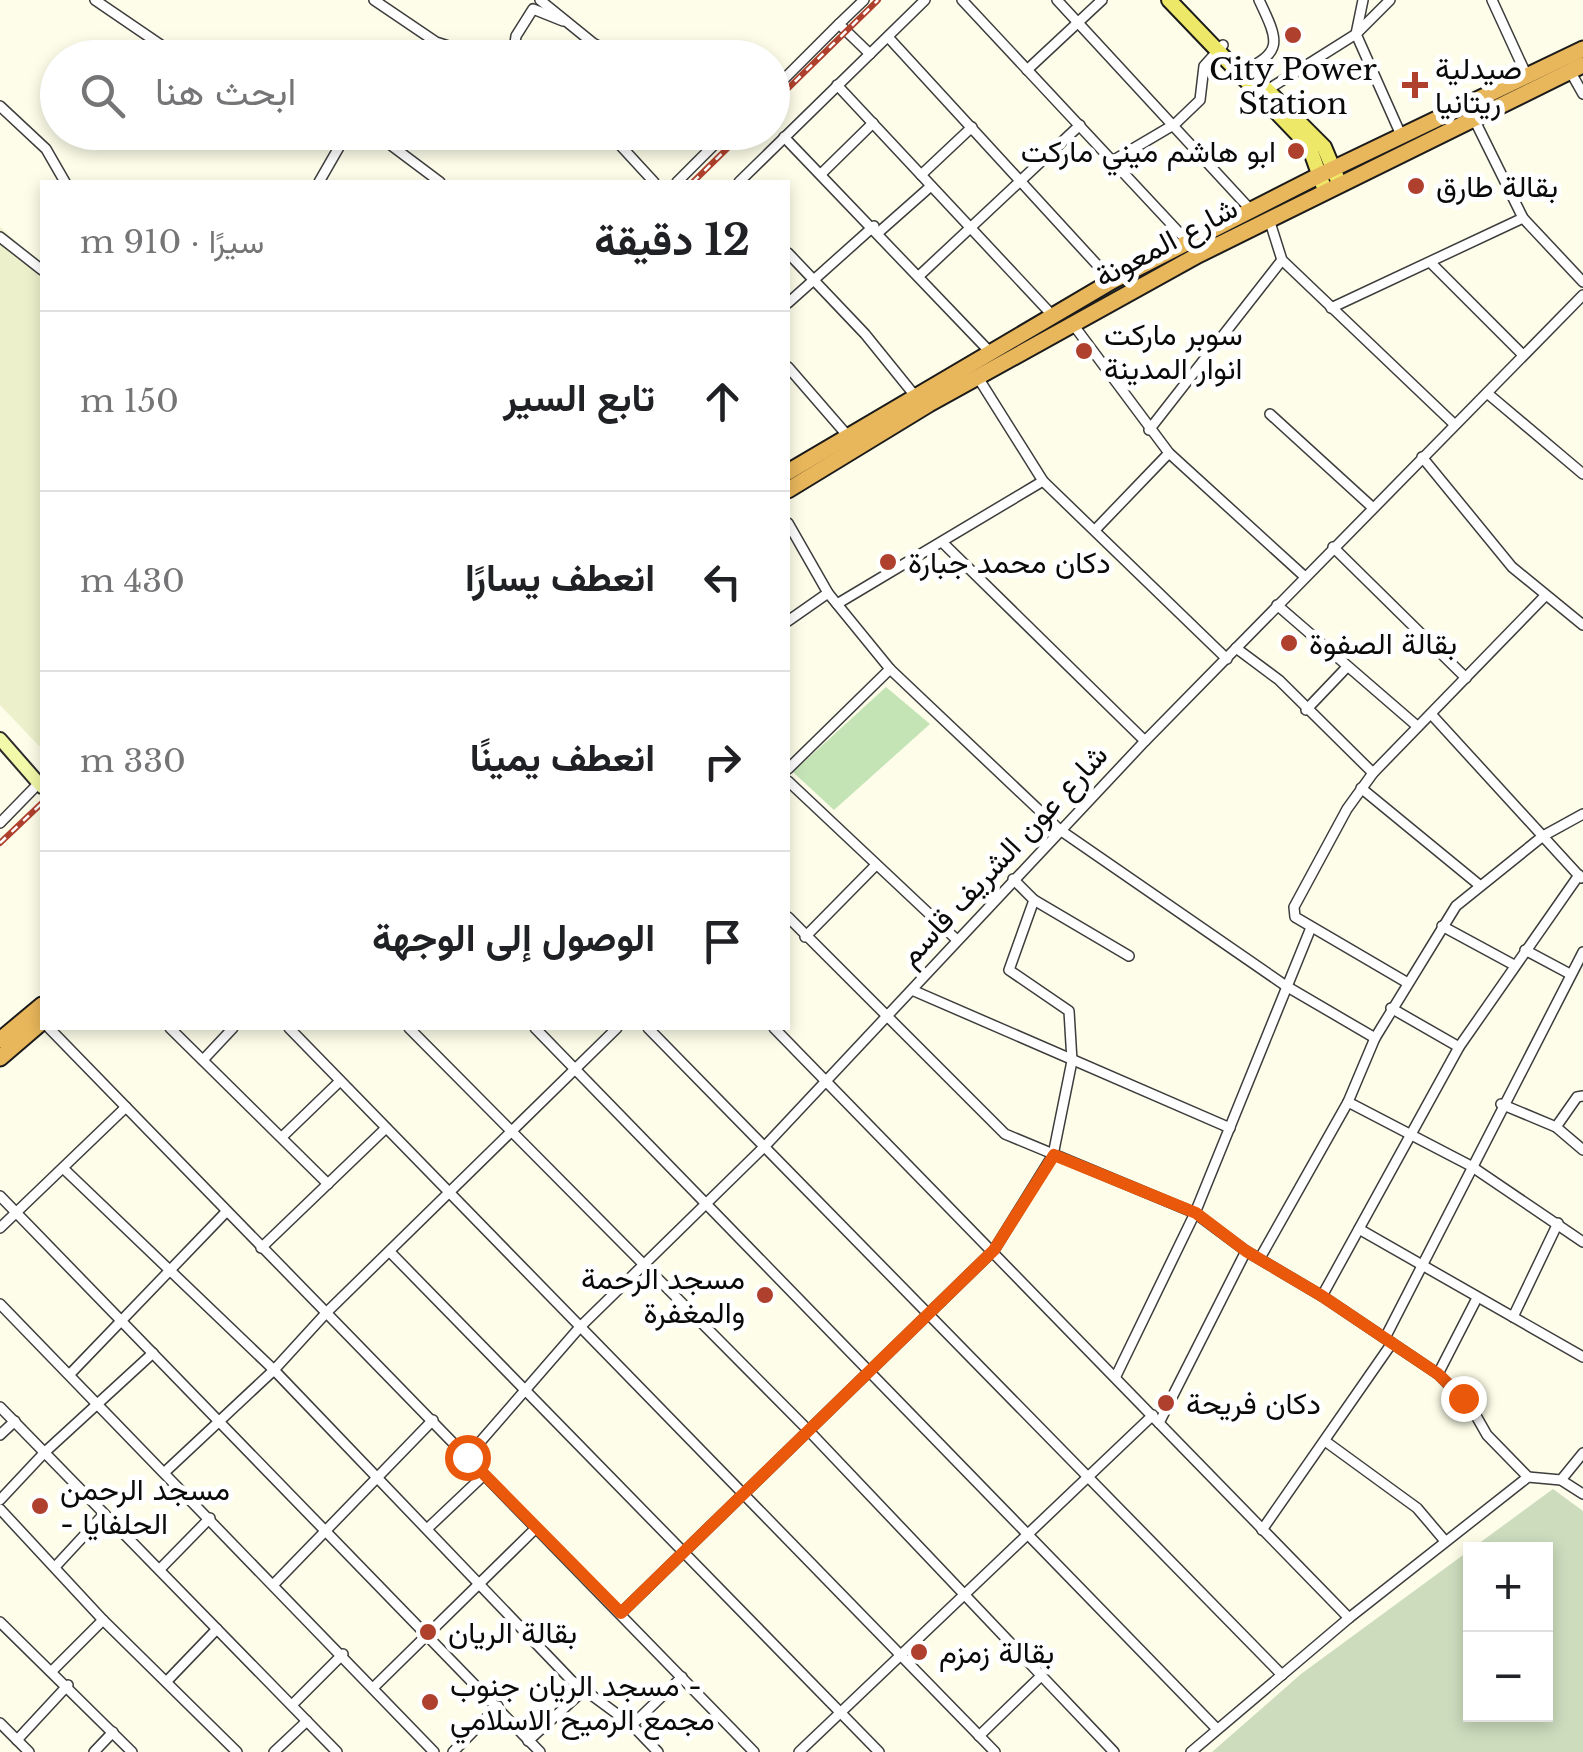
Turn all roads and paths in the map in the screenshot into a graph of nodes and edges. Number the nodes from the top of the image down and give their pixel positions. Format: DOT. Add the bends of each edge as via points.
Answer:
graph roads {
  1 [pos="95,0"];
  2 [pos="374,0"];
  3 [pos="540,0"];
  4 [pos="864,0"];
  5 [pos="924,0"];
  6 [pos="962,0"];
  7 [pos="1057,0"];
  8 [pos="1102,0"];
  9 [pos="1168,0"];
  10 [pos="1180,0"];
  11 [pos="1259,0"];
  12 [pos="1363,0"];
  13 [pos="1390,0"];
  14 [pos="1492,0"];
  15 [pos="1078,22"];
  16 [pos="839,24"];
  17 [pos="574,26"];
  18 [pos="1356,34"];
  19 [pos="888,37"];
  20 [pos="154,40"];
  21 [pos="433,40"];
  22 [pos="515,40"];
  23 [pos="590,40"];
  24 [pos="1220,48"];
  25 [pos="1583,49"];
  26 [pos="870,54"];
  27 [pos="1577,68"];
  28 [pos="1027,70"];
  29 [pos="1243,72"];
  30 [pos="790,73"];
  31 [pos="1526,74"];
  32 [pos="837,85"];
  33 [pos="1263,92"];
  34 [pos="1583,94"];
  35 [pos="0,106"];
  36 [pos="1474,119"];
  37 [pos="873,123"];
  38 [pos="1175,124"];
  39 [pos="1080,125"];
  40 [pos="972,127"];
  41 [pos="790,131"];
  42 [pos="1401,135"];
  43 [pos="40,143"];
  44 [pos="790,143"];
  45 [pos="47,150"];
  46 [pos="336,150"];
  47 [pos="397,150"];
  48 [pos="625,150"];
  49 [pos="709,150"];
  50 [pos="771,150"];
  51 [pos="1114,160"];
  52 [pos="822,174"];
  53 [pos="921,175"];
  54 [pos="1329,179"];
  55 [pos="64,180"];
  56 [pos="320,180"];
  57 [pos="437,180"];
  58 [pos="652,180"];
  59 [pos="680,180"];
  60 [pos="740,180"];
  61 [pos="1023,180"];
  62 [pos="931,186"];
  63 [pos="1250,210"];
  64 [pos="1523,218"];
  65 [pos="1269,219"];
  66 [pos="970,228"];
  67 [pos="877,229"];
  68 [pos="0,237"];
  69 [pos="1188,242"];
  70 [pos="790,255"];
  71 [pos="1282,260"];
  72 [pos="1431,262"];
  73 [pos="40,268"];
  74 [pos="920,275"];
  75 [pos="812,280"];
  76 [pos="1112,281"];
  77 [pos="1583,282"];
  78 [pos="1583,294"];
  79 [pos="790,301"];
  80 [pos="1332,308"];
  81 [pos="1053,316"];
  82 [pos="1072,323"];
  83 [pos="990,352"];
  84 [pos="1523,355"];
  85 [pos="790,369"];
  86 [pos="977,376"];
  87 [pos="1488,393"];
  88 [pos="916,397"];
  89 [pos="1270,414"];
  90 [pos="1454,424"];
  91 [pos="1149,430"];
  92 [pos="848,434"];
  93 [pos="1170,453"];
  94 [pos="1422,457"];
  95 [pos="790,471"];
  96 [pos="1583,474"];
  97 [pos="1043,480"];
  98 [pos="790,489"];
  99 [pos="1372,508"];
  100 [pos="790,526"];
  101 [pos="1095,530"];
  102 [pos="942,543"];
  103 [pos="1332,547"];
  104 [pos="1304,576"];
  105 [pos="828,593"];
  106 [pos="1545,596"];
  107 [pos="837,604"];
  108 [pos="1278,605"];
  109 [pos="1581,618"];
  110 [pos="790,620"];
  111 [pos="1236,648"];
  112 [pos="1227,659"];
  113 [pos="1347,667"];
  114 [pos="890,669"];
  115 [pos="1466,678"];
  116 [pos="1306,710"];
  117 [pos="1432,714"];
  118 [pos="1418,726"];
  119 [pos="0,739"];
  120 [pos="1145,741"];
  121 [pos="790,767"];
  122 [pos="1372,773"];
  123 [pos="790,783"];
  124 [pos="40,784"];
  125 [pos="40,786"];
  126 [pos="1361,788"];
  127 [pos="1583,814"];
  128 [pos="0,823"];
  129 [pos="1060,830"];
  130 [pos="1543,836"];
  131 [pos="875,866"];
  132 [pos="1581,877"];
  133 [pos="1013,879"];
  134 [pos="1478,884"];
  135 [pos="1034,900"];
  136 [pos="790,920"];
  137 [pos="1442,926"];
  138 [pos="1310,930"];
  139 [pos="805,936"];
  140 [pos="957,940"];
  141 [pos="1525,950"];
  142 [pos="1583,952"];
  143 [pos="1129,956"];
  144 [pos="1514,965"];
  145 [pos="1576,969"];
  146 [pos="1406,982"];
  147 [pos="1286,986"];
  148 [pos="912,990"];
  149 [pos="40,1006"];
  150 [pos="1391,1008"];
  151 [pos="886,1016"];
  152 [pos="40,1024"];
  153 [pos="51,1030"];
  154 [pos="172,1030"];
  155 [pos="232,1030"];
  156 [pos="290,1030"];
  157 [pos="411,1030"];
  158 [pos="537,1030"];
  159 [pos="615,1030"];
  160 [pos="650,1030"];
  161 [pos="776,1030"];
  162 [pos="1375,1038"];
  163 [pos="0,1040"];
  164 [pos="1459,1047"];
  165 [pos="0,1058"];
  166 [pos="202,1060"];
  167 [pos="1072,1061"];
  168 [pos="574,1069"];
  169 [pos="825,1078"];
  170 [pos="340,1082"];
  171 [pos="1583,1096"];
  172 [pos="1348,1102"];
  173 [pos="1502,1104"];
  174 [pos="126,1107"];
  175 [pos="1556,1127"];
  176 [pos="386,1128"];
  177 [pos="1230,1128"];
  178 [pos="513,1133"];
  179 [pos="1408,1134"];
  180 [pos="282,1137"];
  181 [pos="766,1145"];
  182 [pos="1583,1150"];
  183 [pos="1054,1155"];
  184 [pos="1472,1166"];
  185 [pos="64,1169"];
  186 [pos="328,1184"];
  187 [pos="0,1196"];
  188 [pos="449,1196"];
  189 [pos="704,1201"];
  190 [pos="226,1212"];
  191 [pos="14,1213"];
  192 [pos="1196,1213"];
  193 [pos="1558,1222"];
  194 [pos="0,1228"];
  195 [pos="1359,1229"];
  196 [pos="1583,1242"];
  197 [pos="261,1248"];
  198 [pos="994,1250"];
  199 [pos="1246,1251"];
  200 [pos="391,1253"];
  201 [pos="1260,1258"];
  202 [pos="642,1265"];
  203 [pos="1423,1266"];
  204 [pos="172,1268"];
  205 [pos="1322,1296"];
  206 [pos="1477,1298"];
  207 [pos="0,1304"];
  208 [pos="327,1312"];
  209 [pos="928,1314"];
  210 [pos="1513,1316"];
  211 [pos="120,1320"];
  212 [pos="580,1327"];
  213 [pos="1388,1340"];
  214 [pos="153,1353"];
  215 [pos="1583,1356"];
  216 [pos="274,1370"];
  217 [pos="870,1370"];
  218 [pos="70,1373"];
  219 [pos="1438,1374"];
  220 [pos="1116,1376"];
  221 [pos="526,1389"];
  222 [pos="98,1402"];
  223 [pos="0,1406"];
  224 [pos="1156,1419"];
  225 [pos="433,1420"];
  226 [pos="15,1422"];
  227 [pos="220,1422"];
  228 [pos="810,1431"];
  229 [pos="0,1435"];
  230 [pos="1325,1441"];
  231 [pos="45,1452"];
  232 [pos="1583,1452"];
  233 [pos="467,1457"];
  234 [pos="166,1471"];
  235 [pos="378,1475"];
  236 [pos="484,1475"];
  237 [pos="1087,1476"];
  238 [pos="1528,1477"];
  239 [pos="1561,1480"];
  240 [pos="746,1494"];
  241 [pos="1583,1494"];
  242 [pos="0,1500"];
  243 [pos="0,1510"];
  244 [pos="104,1514"];
  245 [pos="210,1518"];
  246 [pos="324,1528"];
  247 [pos="428,1528"];
  248 [pos="536,1528"];
  249 [pos="1262,1530"];
  250 [pos="1028,1534"];
  251 [pos="1446,1542"];
  252 [pos="684,1552"];
  253 [pos="56,1567"];
  254 [pos="161,1568"];
  255 [pos="480,1580"];
  256 [pos="274,1584"];
  257 [pos="963,1594"];
  258 [pos="621,1613"];
  259 [pos="1349,1618"];
  260 [pos="102,1620"];
  261 [pos="1,1625"];
  262 [pos="218,1628"];
  263 [pos="426,1633"];
  264 [pos="343,1654"];
  265 [pos="900,1654"];
  266 [pos="52,1670"];
  267 [pos="1041,1676"];
  268 [pos="1282,1676"];
  269 [pos="682,1677"];
  270 [pos="168,1680"];
  271 [pos="68,1685"];
  272 [pos="373,1688"];
  273 [pos="584,1690"];
  274 [pos="292,1706"];
  275 [pos="498,1706"];
  276 [pos="840,1714"];
  277 [pos="307,1720"];
  278 [pos="0,1723"];
  279 [pos="632,1725"];
  280 [pos="1217,1729"];
  281 [pos="113,1732"];
  282 [pos="980,1736"];
  283 [pos="17,1740"];
  284 [pos="528,1741"];
  285 [pos="29,1752"];
  286 [pos="94,1752"];
  287 [pos="132,1752"];
  288 [pos="237,1752"];
  289 [pos="274,1752"];
  290 [pos="337,1752"];
  291 [pos="434,1752"];
  292 [pos="453,1752"];
  293 [pos="540,1752"];
  294 [pos="658,1752"];
  295 [pos="754,1752"];
  296 [pos="799,1752"];
  297 [pos="879,1752"];
  298 [pos="995,1752"];
  299 [pos="1114,1752"];
  300 [pos="1191,1752"];
  1 -- 20 [label="street"];
  2 -- 21 [label="street"];
  3 -- 17 [label="street"];
  4 -- 16 [label="street"];
  5 -- 19 [label="street"];
  6 -- 28 [label="street"];
  7 -- 15 [label="street"];
  8 -- 15 [label="street"];
  9 -- 24 [label="main road"];
  10 -- 24 [label="main road"];
  11 -- 29 [label="street" via="1274,45 1268,60"];
  12 -- 18 [label="street"];
  13 -- 18 [label="street"];
  14 -- 31 [label="street"];
  15 -- 28 [label="street"];
  15 -- 38 [label="street"];
  16 -- 26 [label="street"];
  16 -- 30 [label="street"];
  17 -- 22 [label="street" via="533,9"];
  17 -- 23 [label="street"];
  18 -- 33 [label="street"];
  18 -- 42 [label="street"];
  19 -- 26 [label="street"];
  19 -- 40 [label="street"];
  24 -- 29 [label="main road"];
  24 -- 38 [label="street" via="1204,66 1200,100"];
  25 -- 31 [label="highway, شارع المعونة"];
  26 -- 32 [label="street"];
  27 -- 34 [label="street"];
  27 -- 36 [label="highway, شارع المعونة"];
  28 -- 39 [label="street"];
  29 -- 33 [label="main road"];
  31 -- 42 [label="highway, شارع المعونة"];
  32 -- 37 [label="street"];
  32 -- 41 [label="street"];
  33 -- 54 [label="main road" via="1315,136"];
  35 -- 43 [label="street"];
  36 -- 54 [label="highway, شارع المعونة"];
  36 -- 64 [label="street"];
  37 -- 52 [label="street"];
  37 -- 53 [label="street"];
  38 -- 51 [label="street"];
  38 -- 63 [label="street"];
  39 -- 51 [label="street"];
  39 -- 61 [label="street"];
  40 -- 53 [label="street"];
  40 -- 61 [label="street"];
  42 -- 54 [label="highway, شارع المعونة"];
  44 -- 52 [label="street"];
  45 -- 55 [label="street"];
  46 -- 56 [label="street"];
  47 -- 57 [label="street"];
  48 -- 58 [label="street"];
  49 -- 59 [label="street"];
  50 -- 60 [label="street"];
  51 -- 69 [label="street"];
  52 -- 67 [label="street"];
  53 -- 62 [label="street"];
  54 -- 63 [label="highway, شارع المعونة"];
  54 -- 65 [label="highway, شارع المعونة"];
  61 -- 66 [label="street"];
  61 -- 76 [label="street"];
  62 -- 66 [label="street"];
  62 -- 67 [label="street"];
  63 -- 69 [label="highway, شارع المعونة"];
  64 -- 72 [label="street"];
  64 -- 77 [label="street"];
  65 -- 71 [label="street"];
  65 -- 82 [label="highway, شارع المعونة"];
  66 -- 74 [label="street"];
  66 -- 81 [label="street"];
  67 -- 74 [label="street"];
  67 -- 75 [label="street"];
  68 -- 73 [label="street"];
  69 -- 76 [label="highway, شارع المعونة"];
  70 -- 75 [label="street"];
  71 -- 80 [label="street"];
  71 -- 91 [label="street"];
  72 -- 80 [label="street"];
  72 -- 84 [label="street"];
  74 -- 83 [label="street"];
  75 -- 79 [label="street"];
  75 -- 88 [label="street"];
  76 -- 81 [label="highway, شارع المعونة"];
  78 -- 84 [label="street, شارع عون الشريف قاسم"];
  80 -- 90 [label="street"];
  81 -- 83 [label="highway, شارع المعونة"];
  82 -- 86 [label="highway, شارع المعونة"];
  82 -- 91 [label="street"];
  83 -- 88 [label="highway, شارع المعونة"];
  84 -- 87 [label="street, شارع عون الشريف قاسم"];
  85 -- 92 [label="street"];
  86 -- 97 [label="street"];
  86 -- 98 [label="highway, شارع المعونة"];
  87 -- 90 [label="street, شارع عون الشريف قاسم"];
  87 -- 96 [label="street"];
  88 -- 92 [label="highway, شارع المعونة"];
  89 -- 99 [label="street"];
  90 -- 94 [label="street, شارع عون الشريف قاسم"];
  91 -- 93 [label="street"];
  92 -- 95 [label="highway, شارع المعونة"];
  93 -- 101 [label="street"];
  93 -- 104 [label="street"];
  94 -- 99 [label="street, شارع عون الشريف قاسم"];
  94 -- 106 [label="street" via="1501,555"];
  97 -- 101 [label="street"];
  97 -- 102 [label="street"];
  99 -- 103 [label="street, شارع عون الشريف قاسم"];
  100 -- 105 [label="street"];
  101 -- 112 [label="street"];
  102 -- 107 [label="street"];
  102 -- 120 [label="street"];
  103 -- 104 [label="street, شارع عون الشريف قاسم"];
  103 -- 115 [label="street"];
  104 -- 108 [label="street, شارع عون الشريف قاسم"];
  105 -- 107 [label="street"];
  105 -- 110 [label="street"];
  106 -- 109 [label="street"];
  106 -- 115 [label="street"];
  107 -- 114 [label="street"];
  108 -- 111 [label="street, شارع عون الشريف قاسم"];
  108 -- 113 [label="street"];
  111 -- 112 [label="street, شارع عون الشريف قاسم"];
  111 -- 116 [label="street"];
  112 -- 120 [label="street, شارع عون الشريف قاسم"];
  113 -- 116 [label="street"];
  113 -- 118 [label="street"];
  114 -- 121 [label="street"];
  114 -- 129 [label="street"];
  115 -- 117 [label="street"];
  116 -- 122 [label="street"];
  117 -- 118 [label="street"];
  117 -- 130 [label="street"];
  118 -- 122 [label="street"];
  119 -- 124 [label="street"];
  120 -- 129 [label="street, شارع عون الشريف قاسم"];
  122 -- 126 [label="street"];
  123 -- 131 [label="street"];
  125 -- 128 [label="street"];
  126 -- 134 [label="street"];
  126 -- 138 [label="street" via="1294,907 1294,918"];
  127 -- 130 [label="street"];
  129 -- 133 [label="street, شارع عون الشريف قاسم"];
  129 -- 147 [label="street"];
  130 -- 132 [label="street"];
  130 -- 134 [label="street"];
  131 -- 139 [label="street"];
  131 -- 140 [label="street"];
  132 -- 141 [label="street"];
  133 -- 135 [label="street"];
  133 -- 140 [label="street, شارع عون الشريف قاسم"];
  134 -- 137 [label="street"];
  135 -- 143 [label="street"];
  135 -- 167 [label="street" via="1010,970 1069,1011"];
  136 -- 139 [label="street"];
  137 -- 144 [label="street"];
  137 -- 146 [label="street"];
  138 -- 146 [label="street"];
  138 -- 147 [label="street"];
  139 -- 151 [label="street"];
  140 -- 148 [label="street, شارع عون الشريف قاسم"];
  141 -- 144 [label="street"];
  141 -- 145 [label="street"];
  142 -- 145 [label="street"];
  144 -- 164 [label="street"];
  145 -- 173 [label="street"];
  146 -- 150 [label="street"];
  147 -- 162 [label="street"];
  147 -- 177 [label="street"];
  148 -- 151 [label="street, شارع عون الشريف قاسم"];
  148 -- 167 [label="street"];
  149 -- 163 [label="highway"];
  150 -- 162 [label="street"];
  150 -- 164 [label="street"];
  151 -- 169 [label="street, شارع عون الشريف قاسم"];
  151 -- 183 [label="street" via="994,1126"];
  152 -- 165 [label="highway"];
  153 -- 174 [label="street"];
  154 -- 166 [label="street"];
  155 -- 166 [label="street"];
  156 -- 170 [label="street"];
  157 -- 178 [label="street"];
  158 -- 168 [label="street"];
  159 -- 168 [label="street"];
  160 -- 181 [label="street"];
  161 -- 169 [label="street"];
  162 -- 172 [label="street"];
  164 -- 179 [label="street"];
  166 -- 180 [label="street"];
  167 -- 177 [label="street"];
  167 -- 183 [label="street"];
  168 -- 178 [label="street"];
  168 -- 189 [label="street"];
  169 -- 181 [label="street, شارع عون الشريف قاسم"];
  169 -- 198 [label="street"];
  170 -- 176 [label="street"];
  170 -- 180 [label="street"];
  171 -- 175 [label="street"];
  172 -- 179 [label="street"];
  172 -- 201 [label="street"];
  173 -- 175 [label="street"];
  173 -- 184 [label="street"];
  174 -- 185 [label="street"];
  174 -- 190 [label="street"];
  175 -- 182 [label="street"];
  176 -- 186 [label="street"];
  176 -- 188 [label="street"];
  177 -- 192 [label="street"];
  178 -- 188 [label="street"];
  178 -- 202 [label="street"];
  179 -- 184 [label="street"];
  179 -- 195 [label="street"];
  180 -- 186 [label="street"];
  181 -- 189 [label="street, شارع عون الشريف قاسم"];
  181 -- 209 [label="street"];
  183 -- 192 [label="street"];
  183 -- 198 [label="street"];
  184 -- 193 [label="street"];
  184 -- 203 [label="street"];
  185 -- 191 [label="street"];
  185 -- 204 [label="street"];
  186 -- 197 [label="street"];
  187 -- 191 [label="street"];
  188 -- 200 [label="street"];
  188 -- 212 [label="street"];
  189 -- 202 [label="street, شارع عون الشريف قاسم"];
  189 -- 217 [label="street"];
  190 -- 197 [label="street"];
  190 -- 204 [label="street"];
  191 -- 194 [label="street"];
  191 -- 211 [label="street"];
  192 -- 199 [label="street"];
  192 -- 220 [label="street"];
  193 -- 196 [label="street"];
  193 -- 210 [label="street"];
  195 -- 203 [label="street"];
  195 -- 205 [label="street"];
  197 -- 208 [label="street"];
  198 -- 209 [label="street"];
  198 -- 220 [label="street"];
  199 -- 201 [label="street"];
  199 -- 224 [label="street"];
  200 -- 208 [label="street"];
  200 -- 221 [label="street"];
  201 -- 205 [label="street"];
  202 -- 212 [label="street, شارع عون الشريف قاسم"];
  202 -- 228 [label="street"];
  203 -- 206 [label="street"];
  203 -- 213 [label="street"];
  204 -- 211 [label="street"];
  204 -- 216 [label="street"];
  205 -- 213 [label="street"];
  206 -- 210 [label="street"];
  206 -- 219 [label="street"];
  207 -- 218 [label="street"];
  208 -- 216 [label="street"];
  208 -- 225 [label="street"];
  209 -- 217 [label="street"];
  209 -- 237 [label="street"];
  210 -- 215 [label="street"];
  211 -- 214 [label="street"];
  211 -- 218 [label="street"];
  212 -- 221 [label="street, شارع عون الشريف قاسم"];
  212 -- 240 [label="street"];
  213 -- 219 [label="street"];
  213 -- 230 [label="street"];
  214 -- 222 [label="street"];
  214 -- 227 [label="street"];
  216 -- 227 [label="street"];
  216 -- 235 [label="street"];
  217 -- 228 [label="street"];
  217 -- 250 [label="street"];
  218 -- 222 [label="street"];
  219 -- 238 [label="street"];
  220 -- 224 [label="street"];
  221 -- 233 [label="street, شارع عون الشريف قاسم"];
  221 -- 252 [label="street"];
  222 -- 231 [label="street"];
  222 -- 234 [label="street"];
  223 -- 226 [label="street"];
  224 -- 237 [label="street"];
  224 -- 249 [label="street"];
  225 -- 233 [label="street"];
  225 -- 235 [label="street"];
  226 -- 229 [label="street"];
  226 -- 231 [label="street"];
  227 -- 234 [label="street"];
  227 -- 246 [label="street"];
  228 -- 240 [label="street"];
  228 -- 257 [label="street"];
  230 -- 249 [label="street"];
  230 -- 251 [label="street" via="1417,1508"];
  231 -- 242 [label="street"];
  231 -- 244 [label="street"];
  232 -- 239 [label="street"];
  233 -- 236 [label="street"];
  234 -- 245 [label="street"];
  235 -- 246 [label="street"];
  235 -- 247 [label="street"];
  236 -- 247 [label="street"];
  236 -- 248 [label="street"];
  237 -- 250 [label="street"];
  237 -- 268 [label="street"];
  238 -- 239 [label="street"];
  238 -- 251 [label="street"];
  239 -- 241 [label="street"];
  240 -- 252 [label="street"];
  240 -- 265 [label="street"];
  243 -- 253 [label="street"];
  244 -- 253 [label="street"];
  244 -- 254 [label="street"];
  245 -- 254 [label="street"];
  245 -- 256 [label="street"];
  246 -- 256 [label="street"];
  246 -- 263 [label="street"];
  247 -- 255 [label="street"];
  248 -- 255 [label="street"];
  248 -- 258 [label="street"];
  249 -- 259 [label="street"];
  250 -- 257 [label="street"];
  250 -- 280 [label="street"];
  251 -- 259 [label="street"];
  252 -- 258 [label="street"];
  252 -- 276 [label="street"];
  253 -- 260 [label="street"];
  254 -- 262 [label="street"];
  255 -- 263 [label="street"];
  255 -- 273 [label="street"];
  256 -- 264 [label="street"];
  257 -- 265 [label="street"];
  257 -- 267 [label="street"];
  258 -- 269 [label="street"];
  259 -- 268 [label="street"];
  260 -- 266 [label="street"];
  260 -- 270 [label="street"];
  261 -- 266 [label="street"];
  262 -- 270 [label="street"];
  262 -- 274 [label="street"];
  263 -- 272 [label="street"];
  263 -- 275 [label="street"];
  264 -- 272 [label="street"];
  264 -- 274 [label="street"];
  265 -- 276 [label="street"];
  265 -- 282 [label="street"];
  266 -- 271 [label="street"];
  267 -- 282 [label="street"];
  267 -- 299 [label="street"];
  268 -- 280 [label="street"];
  269 -- 279 [label="street"];
  269 -- 295 [label="street"];
  270 -- 288 [label="street"];
  271 -- 281 [label="street"];
  271 -- 283 [label="street"];
  272 -- 291 [label="street"];
  273 -- 279 [label="street"];
  273 -- 284 [label="street"];
  274 -- 277 [label="street"];
  275 -- 284 [label="street"];
  275 -- 292 [label="street"];
  276 -- 296 [label="street"];
  276 -- 297 [label="street"];
  277 -- 289 [label="street"];
  277 -- 290 [label="street"];
  278 -- 283 [label="street"];
  279 -- 294 [label="street"];
  280 -- 300 [label="street"];
  281 -- 286 [label="street"];
  281 -- 287 [label="street"];
  282 -- 298 [label="street"];
  283 -- 285 [label="street"];
  284 -- 293 [label="street"];
}
